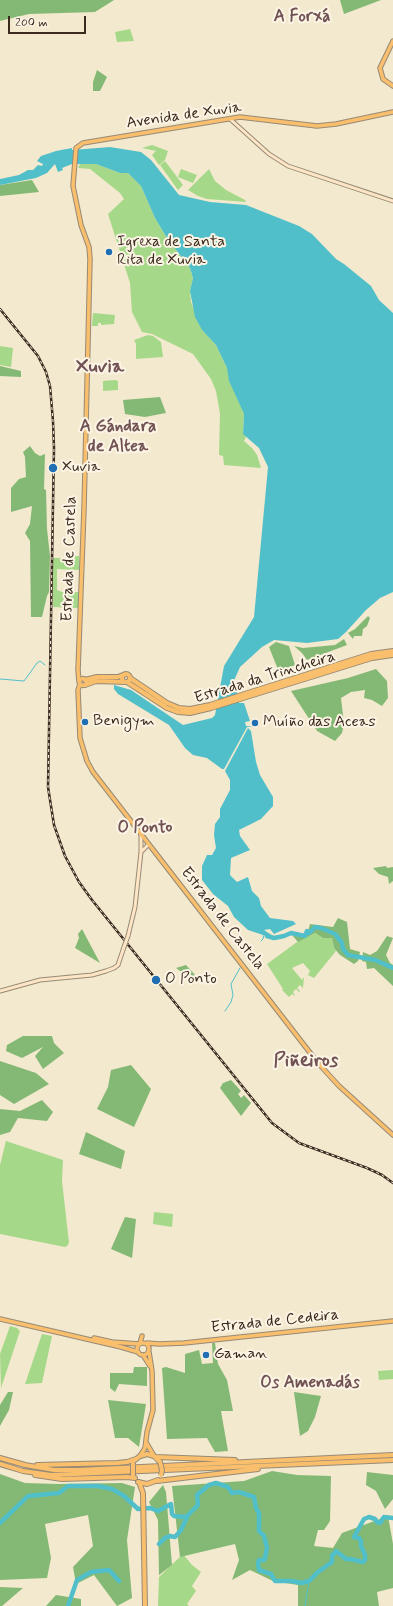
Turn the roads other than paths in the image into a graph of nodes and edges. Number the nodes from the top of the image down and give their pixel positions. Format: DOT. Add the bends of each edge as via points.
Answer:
graph roads {
  1 [pos="393,41"];
  2 [pos="393,86"];
  3 [pos="393,112"];
  4 [pos="230,118"];
  5 [pos="75,149"];
  6 [pos="393,201"];
  7 [pos="393,651"];
  8 [pos="393,655"];
  9 [pos="123,675"];
  10 [pos="130,678"];
  11 [pos="83,682"];
  12 [pos="126,682"];
  13 [pos="248,695"];
  14 [pos="210,706"];
  15 [pos="141,835"];
  16 [pos="148,845"];
  17 [pos="143,848"];
  18 [pos="0,991"];
  19 [pos="393,1135"];
  20 [pos="0,1318"];
  21 [pos="393,1321"];
  22 [pos="146,1343"];
  23 [pos="139,1344"];
  24 [pos="159,1344"];
  25 [pos="149,1351"];
  26 [pos="138,1352"];
  27 [pos="143,1355"];
  28 [pos="152,1374"];
  29 [pos="146,1443"];
  30 [pos="393,1454"];
  31 [pos="140,1456"];
  32 [pos="155,1457"];
  33 [pos="0,1458"];
  34 [pos="136,1459"];
  35 [pos="393,1460"];
  36 [pos="259,1461"];
  37 [pos="0,1464"];
  38 [pos="25,1465"];
  39 [pos="296,1465"];
  40 [pos="23,1471"];
  41 [pos="134,1477"];
  42 [pos="157,1481"];
  43 [pos="139,1482"];
  44 [pos="150,1484"];
  45 [pos="144,1493"];
  46 [pos="145,1606"];
  1 -- 2 [label="main road" via="380,68 383,79"];
  3 -- 4 [label="main road, Avenida de Xuvia" via="317,126 240,116"];
  4 -- 5 [label="main road, Avenida de Xuvia" via="83,143"];
  4 -- 6 [label="main road" via="280,162"];
  5 -- 11 [label="main road, Estrada de Castela" via="73,186 90,259 79,667"];
  7 -- 13 [label="highway, Estrada da Trincheira" via="371,654"];
  8 -- 13 [label="highway, Estrada da Trincheira" via="372,658"];
  9 -- 10 [label="highway, Estrada da Trincheira" via="128,674"];
  9 -- 11 [label="highway, Estrada da Trincheira" via="97,677"];
  9 -- 12 [label="highway" via="122,679"];
  10 -- 12 [label="highway"];
  10 -- 14 [label="highway, Estrada da Trincheira" via="167,703 179,708"];
  11 -- 12 [label="highway"];
  11 -- 15 [label="main road, Estrada de Castela" via="78,694 82,748 99,780"];
  12 -- 14 [label="highway, Estrada da Trincheira" via="167,708 178,712 190,713"];
  13 -- 14 [label="highway, Estrada da Trincheira"];
  15 -- 16 [label="main road, Estrada de Castela"];
  15 -- 17 [label="main road"];
  16 -- 17 [label="main road"];
  16 -- 19 [label="main road, Estrada de Castela" via="318,1063 339,1086"];
  17 -- 18 [label="main road, bridge" via="135,907 118,965 92,975 40,980"];
  20 -- 23 [label="main road" via="112,1342"];
  20 -- 26 [label="main road"];
  21 -- 24 [label="main road, Estrada de Cedeira"];
  22 -- 23 [label="main road"];
  22 -- 23 [label="main road" via="142,1336"];
  22 -- 24 [label="main road, Estrada de Cedeira"];
  22 -- 25 [label="main road"];
  23 -- 26 [label="main road"];
  24 -- 25 [label="main road"];
  25 -- 27 [label="main road"];
  25 -- 28 [label="main road"];
  26 -- 27 [label="main road"];
  27 -- 28 [label="main road" via="150,1364"];
  28 -- 29 [label="main road" via="153,1410"];
  29 -- 31 [label="main road"];
  29 -- 32 [label="main road"];
  30 -- 36 [label="highway"];
  31 -- 32 [label="highway" via="147,1454"];
  31 -- 34 [label="highway"];
  32 -- 36 [label="highway"];
  32 -- 42 [label="highway, bridge" via="160,1462 162,1470"];
  33 -- 38 [label="highway"];
  34 -- 38 [label="highway" via="117,1463"];
  34 -- 41 [label="highway, bridge" via="132,1467"];
  35 -- 39 [label="highway"];
  36 -- 38 [label="highway" via="78,1470 54,1470"];
  37 -- 40 [label="highway"];
  39 -- 40 [label="highway" via="66,1475"];
  39 -- 42 [label="highway"];
  40 -- 41 [label="highway" via="62,1479"];
  41 -- 43 [label="highway"];
  42 -- 44 [label="highway"];
  43 -- 44 [label="highway"];
  43 -- 45 [label="highway"];
  44 -- 45 [label="highway"];
  45 -- 46 [label="highway"];
}
